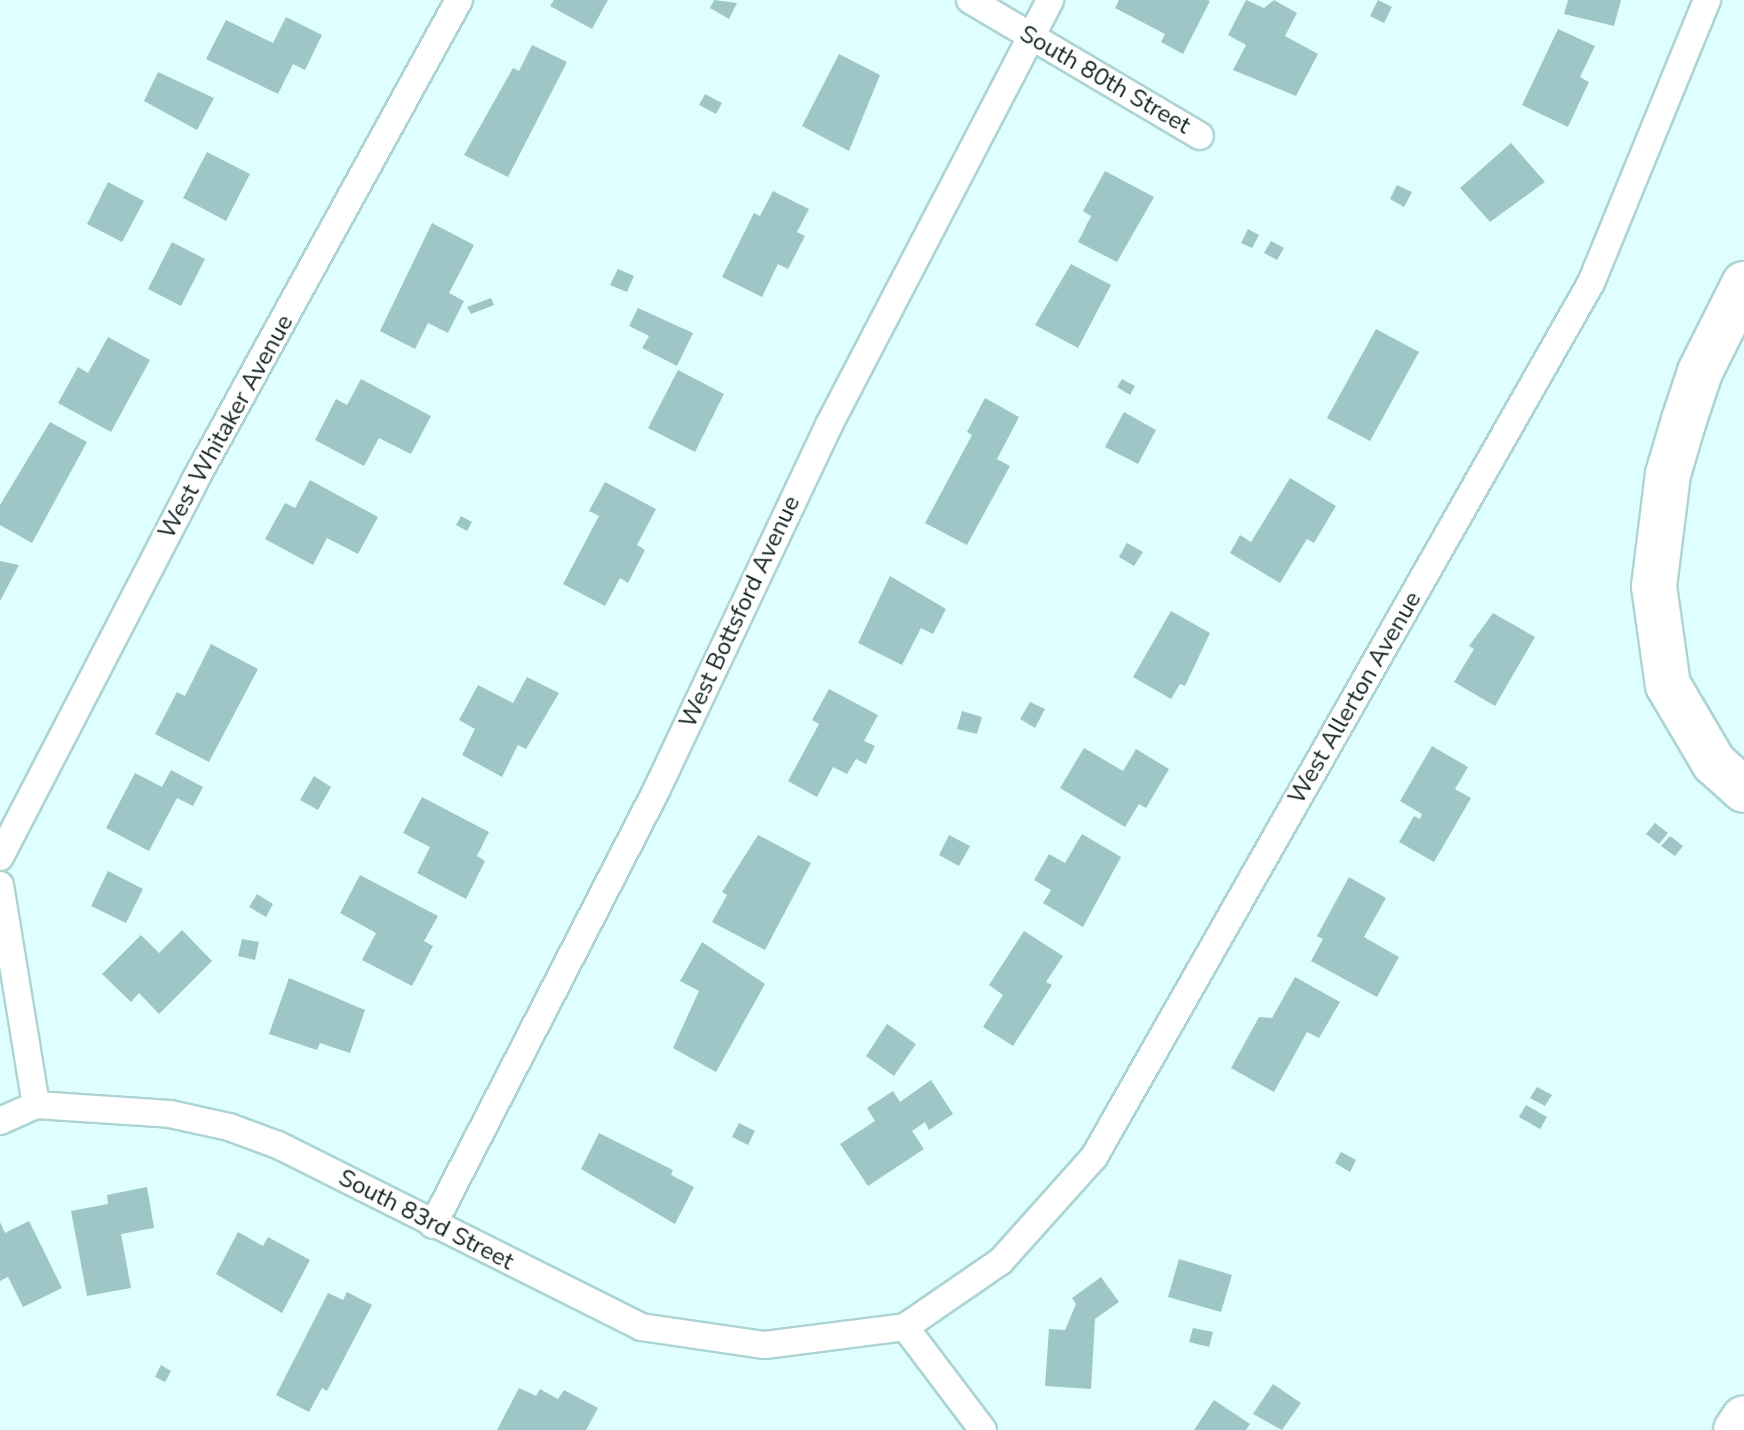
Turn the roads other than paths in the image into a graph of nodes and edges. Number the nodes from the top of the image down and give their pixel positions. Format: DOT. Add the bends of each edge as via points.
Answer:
graph roads {
  1 [pos="459,0"];
  2 [pos="970,0"];
  3 [pos="1050,0"];
  4 [pos="1707,0"];
  5 [pos="1031,39"];
  6 [pos="1200,136"];
  7 [pos="1744,284"];
  8 [pos="1744,790"];
  9 [pos="0,857"];
  10 [pos="0,885"];
  11 [pos="36,1105"];
  12 [pos="0,1121"];
  13 [pos="433,1225"];
  14 [pos="905,1327"];
  15 [pos="1744,1418"];
  16 [pos="983,1430"];
  17 [pos="1736,1430"];
  1 -- 9 [label="street, West Whitaker Avenue" via="194,482"];
  2 -- 5 [label="street, South 80th Street"];
  3 -- 5 [label="street, West Bottsford Avenue"];
  4 -- 14 [label="street, West Allerton Avenue" via="1591,283 1094,1157 1001,1261"];
  5 -- 6 [label="street, South 80th Street"];
  5 -- 13 [label="street, West Bottsford Avenue" via="829,425 657,789"];
  7 -- 8 [label="highway" via="1700,372 1684,420 1668,474 1654,586 1668,685 1714,763"];
  10 -- 11 [label="street"];
  11 -- 12 [label="street"];
  11 -- 13 [label="street, South 83rd Street" via="170,1114 229,1127 278,1145"];
  13 -- 14 [label="street, South 83rd Street" via="641,1327 765,1345"];
  14 -- 16 [label="street"];
  15 -- 17 [label="highway"];
}
